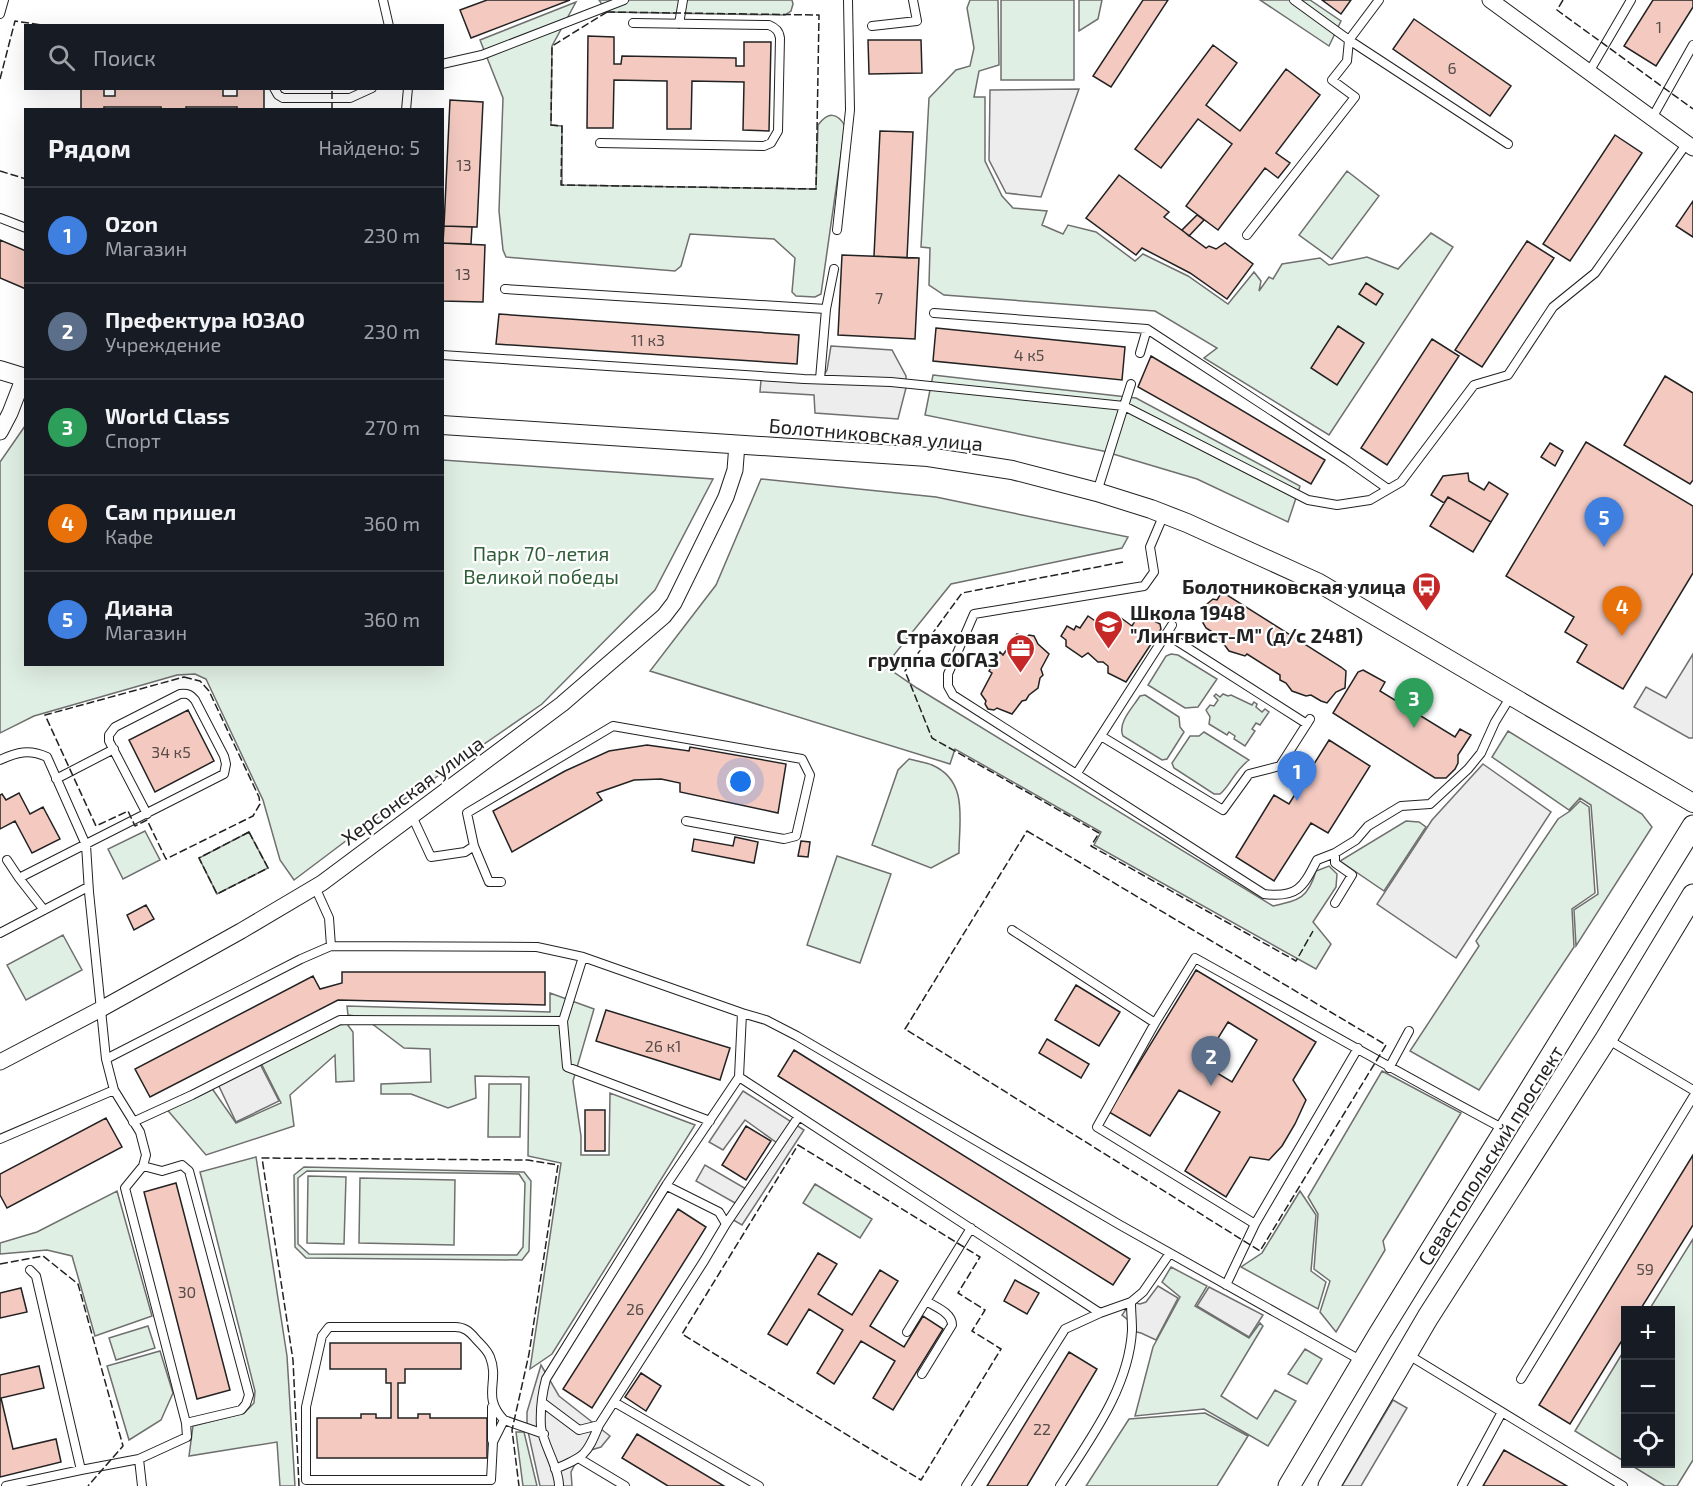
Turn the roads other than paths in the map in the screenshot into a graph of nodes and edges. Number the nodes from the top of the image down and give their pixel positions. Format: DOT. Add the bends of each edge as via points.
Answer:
graph roads {
  1 [pos="4,0"];
  2 [pos="383,0"];
  3 [pos="624,0"];
  4 [pos="682,0"];
  5 [pos="848,0"];
  6 [pos="913,0"];
  7 [pos="1294,0"];
  8 [pos="1379,0"];
  9 [pos="1491,0"];
  10 [pos="1630,0"];
  11 [pos="0,14"];
  12 [pos="633,23"];
  13 [pos="389,24"];
  14 [pos="679,24"];
  15 [pos="872,26"];
  16 [pos="1349,40"];
  17 [pos="1693,45"];
  18 [pos="444,64"];
  19 [pos="1589,72"];
  20 [pos="275,90"];
  21 [pos="368,90"];
  22 [pos="408,90"];
  23 [pos="406,108"];
  24 [pos="1652,118"];
  25 [pos="600,143"];
  26 [pos="1508,144"];
  27 [pos="1690,146"];
  28 [pos="0,218"];
  29 [pos="24,227"];
  30 [pos="837,230"];
  31 [pos="1247,235"];
  32 [pos="834,269"];
  33 [pos="505,290"];
  34 [pos="826,309"];
  35 [pos="934,313"];
  36 [pos="1147,329"];
  37 [pos="1140,352"];
  38 [pos="444,355"];
  39 [pos="0,370"];
  40 [pos="24,378"];
  41 [pos="820,379"];
  42 [pos="24,380"];
  43 [pos="1131,384"];
  44 [pos="1124,405"];
  45 [pos="444,425"];
  46 [pos="0,432"];
  47 [pos="737,444"];
  48 [pos="1388,489"];
  49 [pos="1097,492"];
  50 [pos="1164,514"];
  51 [pos="1172,625"];
  52 [pos="1166,634"];
  53 [pos="1512,695"];
  54 [pos="1101,736"];
  55 [pos="114,749"];
  56 [pos="0,760"];
  57 [pos="1077,773"];
  58 [pos="56,779"];
  59 [pos="1693,803"];
  60 [pos="147,814"];
  61 [pos="412,816"];
  62 [pos="686,821"];
  63 [pos="1693,826"];
  64 [pos="86,845"];
  65 [pos="474,846"];
  66 [pos="1335,853"];
  67 [pos="7,860"];
  68 [pos="19,878"];
  69 [pos="501,882"];
  70 [pos="88,887"];
  71 [pos="315,887"];
  72 [pos="1693,895"];
  73 [pos="1335,903"];
  74 [pos="44,910"];
  75 [pos="1012,930"];
  76 [pos="0,933"];
  77 [pos="331,946"];
  78 [pos="583,957"];
  79 [pos="101,1009"];
  80 [pos="741,1013"];
  81 [pos="563,1021"];
  82 [pos="1155,1023"];
  83 [pos="1409,1031"];
  84 [pos="1606,1039"];
  85 [pos="1358,1048"];
  86 [pos="106,1059"];
  87 [pos="0,1062"];
  88 [pos="1389,1068"];
  89 [pos="739,1077"];
  90 [pos="114,1090"];
  91 [pos="1693,1090"];
  92 [pos="1693,1097"];
  93 [pos="799,1116"];
  94 [pos="710,1121"];
  95 [pos="133,1122"];
  96 [pos="1505,1130"];
  97 [pos="0,1139"];
  98 [pos="143,1166"];
  99 [pos="667,1184"];
  100 [pos="726,1224"];
  101 [pos="1255,1224"];
  102 [pos="971,1228"];
  103 [pos="1170,1253"];
  104 [pos="30,1270"];
  105 [pos="1226,1285"];
  106 [pos="926,1301"];
  107 [pos="1131,1302"];
  108 [pos="1100,1313"];
  109 [pos="907,1332"];
  110 [pos="1406,1354"];
  111 [pos="1363,1362"];
  112 [pos="922,1374"];
  113 [pos="1521,1379"];
  114 [pos="492,1402"];
  115 [pos="614,1402"];
  116 [pos="543,1403"];
  117 [pos="1502,1412"];
  118 [pos="504,1420"];
  119 [pos="186,1423"];
  120 [pos="599,1425"];
  121 [pos="544,1434"];
  122 [pos="492,1446"];
  123 [pos="580,1459"];
  124 [pos="139,1460"];
  125 [pos="555,1469"];
  126 [pos="81,1470"];
  127 [pos="6,1486"];
  128 [pos="142,1486"];
  129 [pos="559,1486"];
  130 [pos="625,1486"];
  131 [pos="759,1486"];
  132 [pos="966,1486"];
  133 [pos="1060,1486"];
  134 [pos="1289,1486"];
  135 [pos="1329,1486"];
  136 [pos="1462,1486"];
  137 [pos="1623,1486"];
  1 -- 11 [label="lane"];
  2 -- 13 [label="lane"];
  3 -- 18 [label="lane" via="482,55"];
  4 -- 14 [label="lane"];
  5 -- 30 [label="lane" via="850,110"];
  6 -- 15 [label="lane" via="917,21"];
  7 -- 16 [label="lane"];
  8 -- 16 [label="lane"];
  9 -- 19 [label="street"];
  10 -- 19 [label="lane"];
  12 -- 14 [label="lane"];
  14 -- 25 [label="lane" via="775,27 779,32 776,137 764,146"];
  16 -- 26 [label="lane"];
  16 -- 31 [label="lane" via="1347,61 1332,80 1355,97"];
  17 -- 24 [label="lane"];
  19 -- 24 [label="street"];
  20 -- 21 [label="lane" via="283,98 350,98"];
  22 -- 23 [label="lane"];
  24 -- 27 [label="street"];
  27 -- 48 [label="lane" via="1595,273 1553,307 1508,375 1474,386 1401,482"];
  28 -- 29 [label="lane"];
  32 -- 34 [label="lane"];
  33 -- 34 [label="lane"];
  34 -- 41 [label="lane"];
  35 -- 36 [label="lane"];
  36 -- 37 [label="lane"];
  36 -- 48 [label="lane"];
  38 -- 41 [label="lane"];
  39 -- 40 [label="street"];
  41 -- 44 [label="lane" via="891,382"];
  42 -- 46 [label="street"];
  43 -- 44 [label="lane"];
  44 -- 48 [label="lane" via="1308,500 1337,505 1370,500"];
  44 -- 49 [label="lane"];
  45 -- 47 [label="street, Болотниковская улица"];
  47 -- 49 [label="street, Болотниковская улица" via="977,463"];
  47 -- 61 [label="street, Херсонская улица" via="735,470 726,497 664,616 562,704"];
  49 -- 50 [label="street, Болотниковская улица"];
  50 -- 53 [label="street, Болотниковская улица" via="1319,583"];
  50 -- 57 [label="lane" via="1150,547 1154,572 1144,586 974,614 948,674 953,695"];
  51 -- 52 [label="lane"];
  52 -- 54 [label="lane"];
  52 -- 54 [label="lane" via="1309,722 1280,766 1249,774 1223,810"];
  53 -- 59 [label="street, Болотниковская улица"];
  53 -- 66 [label="lane" via="1468,769 1430,804 1401,806"];
  54 -- 57 [label="lane"];
  55 -- 58 [label="lane"];
  55 -- 60 [label="lane"];
  55 -- 60 [label="lane" via="109,735 115,727 180,694 191,695 195,700 224,756 224,774"];
  56 -- 58 [label="lane" via="22,751 36,752 46,757"];
  57 -- 66 [label="lane" via="1264,894 1281,896 1303,886 1317,860"];
  58 -- 64 [label="lane"];
  60 -- 64 [label="lane"];
  61 -- 65 [label="lane" via="431,857 465,852"];
  61 -- 71 [label="street, Херсонская улица"];
  62 -- 65 [label="lane" via="784,839 796,836 810,775 802,759 613,726 467,813"];
  63 -- 96 [label="main road, Севастопольский проспект"];
  64 -- 68 [label="lane"];
  64 -- 70 [label="lane"];
  65 -- 69 [label="lane" via="489,882"];
  66 -- 73 [label="lane" via="1335,863 1352,875"];
  67 -- 68 [label="lane"];
  68 -- 74 [label="lane"];
  70 -- 74 [label="lane"];
  70 -- 79 [label="lane"];
  71 -- 77 [label="lane" via="329,918"];
  71 -- 79 [label="street, Херсонская улица"];
  72 -- 84 [label="main road, Севастопольский проспект"];
  74 -- 76 [label="lane"];
  75 -- 82 [label="lane"];
  77 -- 78 [label="lane" via="537,947"];
  77 -- 86 [label="lane"];
  78 -- 80 [label="lane"];
  78 -- 81 [label="lane"];
  79 -- 86 [label="lane"];
  79 -- 87 [label="street, Херсонская улица"];
  80 -- 89 [label="lane"];
  80 -- 103 [label="lane" via="766,1020 796,1036"];
  81 -- 94 [label="lane" via="567,1067"];
  81 -- 95 [label="lane" via="340,1020"];
  82 -- 85 [label="lane" via="1195,958"];
  82 -- 101 [label="lane" via="1097,1127"];
  83 -- 88 [label="lane"];
  84 -- 91 [label="lane"];
  84 -- 110 [label="main road, Севастопольский проспект"];
  85 -- 88 [label="lane"];
  85 -- 101 [label="lane"];
  86 -- 90 [label="lane"];
  88 -- 96 [label="lane"];
  89 -- 93 [label="lane"];
  89 -- 94 [label="lane"];
  90 -- 95 [label="lane"];
  90 -- 97 [label="lane"];
  92 -- 113 [label="lane"];
  93 -- 100 [label="lane"];
  93 -- 102 [label="lane"];
  94 -- 99 [label="lane"];
  95 -- 98 [label="lane" via="146,1155"];
  96 -- 111 [label="main road, Севастопольский проспект"];
  98 -- 119 [label="lane" via="125,1188"];
  98 -- 119 [label="lane" via="162,1170 182,1165 189,1170 249,1395 241,1410"];
  99 -- 100 [label="lane" via="719,1212"];
  99 -- 116 [label="lane" via="546,1379"];
  100 -- 115 [label="lane"];
  101 -- 105 [label="lane"];
  102 -- 106 [label="lane"];
  102 -- 108 [label="lane"];
  103 -- 105 [label="lane"];
  103 -- 107 [label="lane" via="1143,1292"];
  104 -- 126 [label="lane" via="36,1276"];
  105 -- 111 [label="lane"];
  106 -- 109 [label="lane"];
  106 -- 112 [label="lane" via="953,1321"];
  107 -- 108 [label="lane"];
  107 -- 133 [label="lane" via="1132,1331 1124,1370 1108,1408"];
  108 -- 132 [label="lane" via="1065,1329"];
  110 -- 117 [label="lane"];
  110 -- 135 [label="main road, Севастопольский проспект"];
  111 -- 134 [label="main road, Севастопольский проспект"];
  114 -- 118 [label="lane"];
  114 -- 122 [label="lane"];
  114 -- 122 [label="lane" via="490,1355 461,1327 329,1327 322,1336 306,1407 306,1480 490,1480"];
  115 -- 120 [label="lane"];
  115 -- 131 [label="lane"];
  116 -- 120 [label="lane" via="579,1430"];
  116 -- 121 [label="lane"];
  117 -- 136 [label="lane"];
  117 -- 137 [label="lane"];
  118 -- 121 [label="lane"];
  118 -- 122 [label="lane"];
  119 -- 124 [label="lane" via="187,1437"];
  120 -- 123 [label="lane"];
  121 -- 125 [label="lane"];
  123 -- 125 [label="lane"];
  123 -- 130 [label="lane"];
  124 -- 126 [label="lane"];
  124 -- 128 [label="lane"];
  125 -- 129 [label="lane"];
  126 -- 127 [label="lane"];
}
